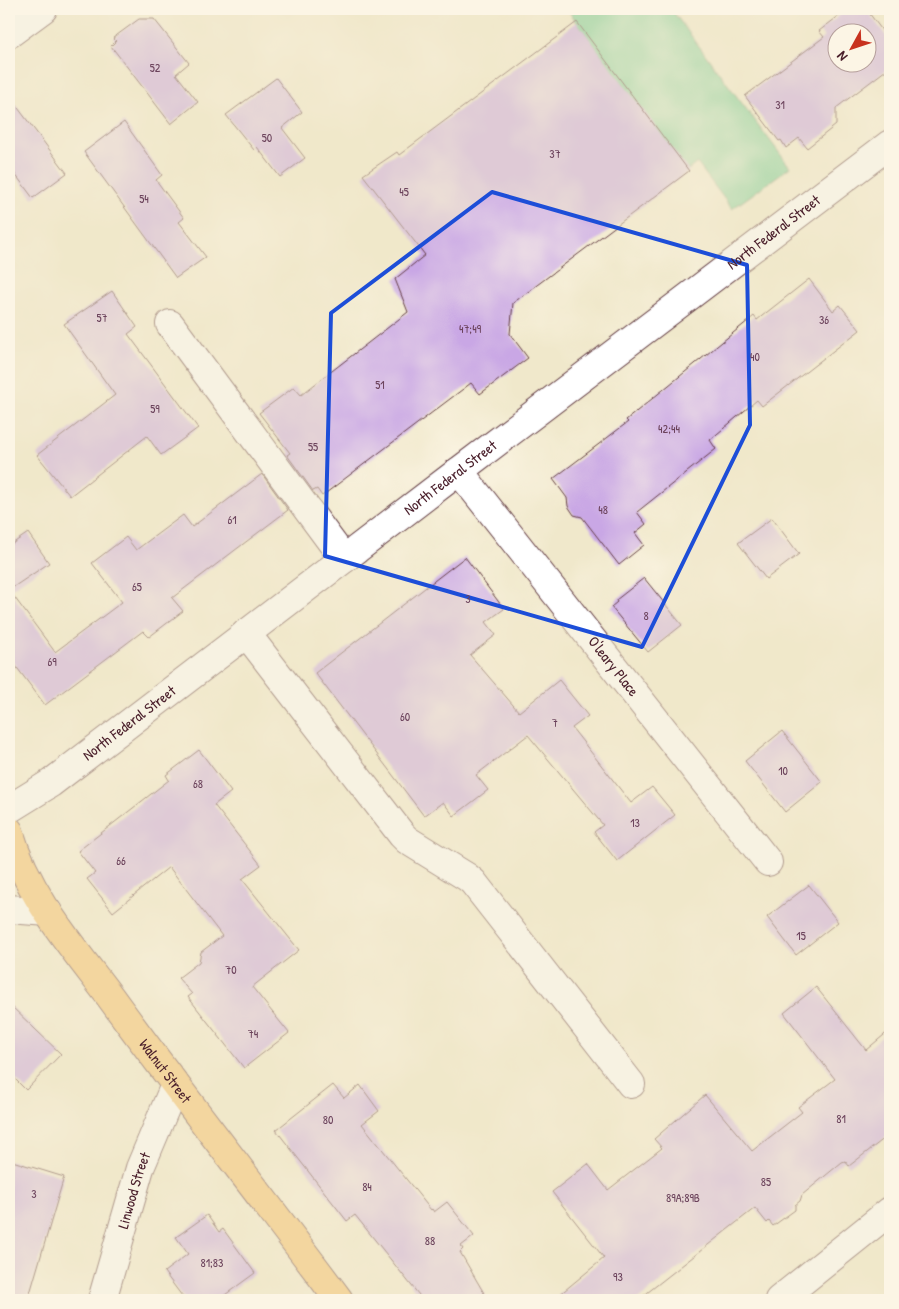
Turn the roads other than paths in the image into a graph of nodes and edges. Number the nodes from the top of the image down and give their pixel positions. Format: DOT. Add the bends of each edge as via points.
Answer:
graph roads {
  1 [pos="43,9"];
  2 [pos="9,34"];
  3 [pos="890,144"];
  4 [pos="170,324"];
  5 [pos="459,471"];
  6 [pos="344,559"];
  7 [pos="246,633"];
  8 [pos="9,809"];
  9 [pos="9,831"];
  10 [pos="768,862"];
  11 [pos="9,909"];
  12 [pos="48,912"];
  13 [pos="632,1084"];
  14 [pos="175,1085"];
  15 [pos="890,1211"];
  16 [pos="102,1300"];
  17 [pos="339,1300"];
  18 [pos="779,1300"];
  1 -- 2 [label="street"];
  3 -- 5 [label="street, North Federal Street"];
  4 -- 6 [label="street"];
  5 -- 6 [label="street, North Federal Street"];
  5 -- 10 [label="street, O'leary Place"];
  6 -- 7 [label="street, North Federal Street"];
  7 -- 8 [label="street, North Federal Street" via="51,784"];
  7 -- 13 [label="street" via="407,840 473,882"];
  9 -- 12 [label="main road, Walnut Street" via="21,864"];
  11 -- 12 [label="street"];
  12 -- 14 [label="main road, Walnut Street"];
  14 -- 16 [label="street, Linwood Street" via="140,1168"];
  14 -- 17 [label="main road, Walnut Street"];
  15 -- 18 [label="street"];
}
